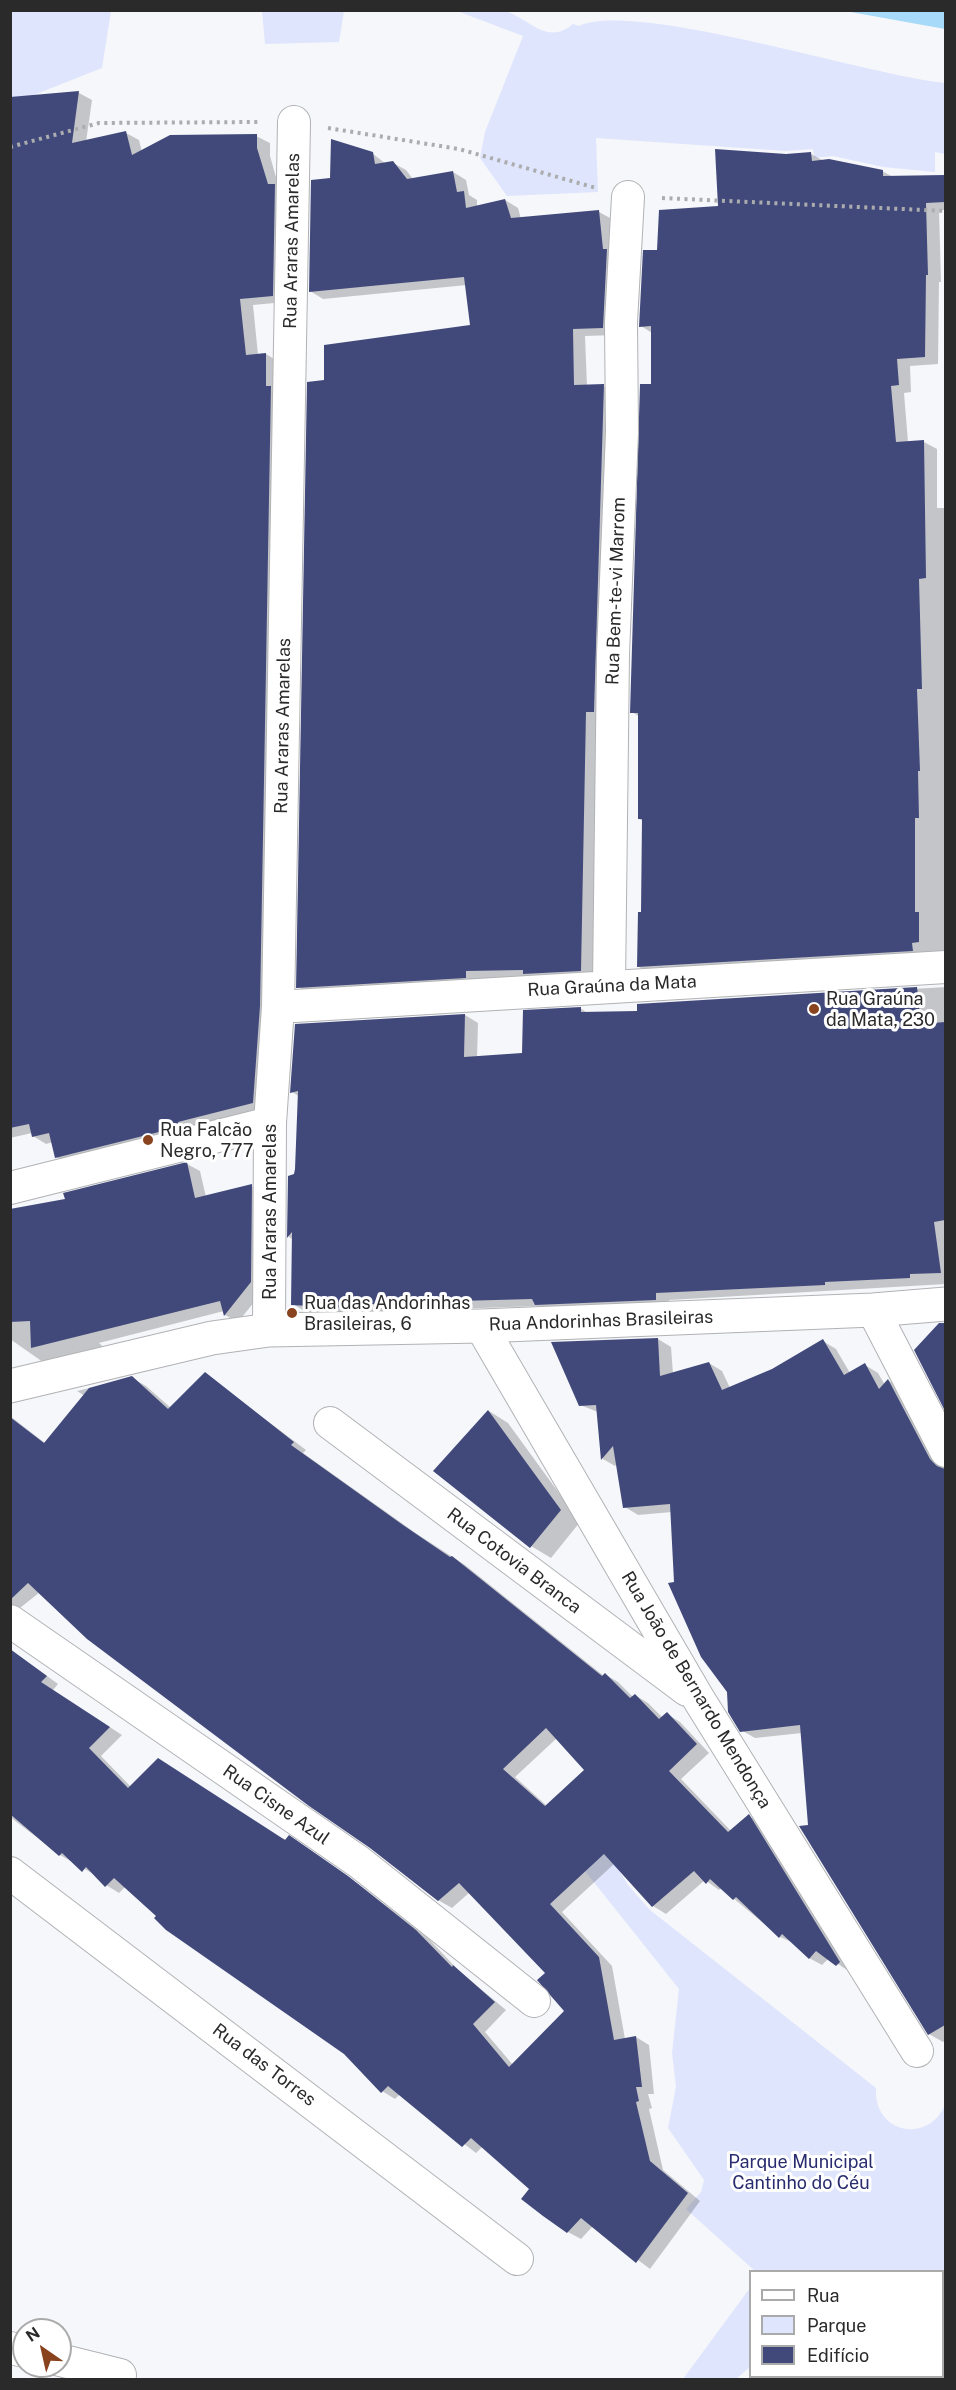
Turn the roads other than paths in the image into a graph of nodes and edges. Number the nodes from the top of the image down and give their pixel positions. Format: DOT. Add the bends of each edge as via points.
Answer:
graph roads {
  1 [pos="294,122"];
  2 [pos="628,197"];
  3 [pos="945,967"];
  4 [pos="609,985"];
  5 [pos="278,1007"];
  6 [pos="270,1123"];
  7 [pos="10,1188"];
  8 [pos="945,1304"];
  9 [pos="873,1310"];
  10 [pos="481,1326"];
  11 [pos="269,1330"];
  12 [pos="10,1386"];
  13 [pos="330,1423"];
  14 [pos="945,1451"];
  15 [pos="10,1621"];
  16 [pos="699,1698"];
  17 [pos="10,1873"];
  18 [pos="534,2001"];
  19 [pos="917,2051"];
  20 [pos="518,2259"];
  21 [pos="72,2363"];
  22 [pos="120,2375"];
  1 -- 5 [label="street, Rua Araras Amarelas"];
  2 -- 4 [label="street, Rua Bem-te-vi Marrom" via="621,322"];
  3 -- 4 [label="street, Rua Graúna da Mata"];
  4 -- 5 [label="street, Rua Graúna da Mata"];
  5 -- 6 [label="street, Rua Araras Amarelas"];
  6 -- 7 [label="street"];
  6 -- 11 [label="street, Rua Araras Amarelas"];
  8 -- 9 [label="street, Rua Andorinhas Brasileiras"];
  9 -- 10 [label="street, Rua Andorinhas Brasileiras"];
  9 -- 14 [label="street"];
  10 -- 11 [label="street, Rua Andorinhas Brasileiras"];
  10 -- 16 [label="street, Rua João de Bernardo Mendonça"];
  11 -- 12 [label="street, Rua Andorinhas Brasileiras" via="212,1338"];
  13 -- 16 [label="street, Rua Cotovia Branca"];
  15 -- 18 [label="street, Rua Cisne Azul" via="359,1862"];
  16 -- 19 [label="street, Rua João de Bernardo Mendonça"];
  17 -- 20 [label="street, Rua das Torres"];
  21 -- 22 [label="street"];
}
